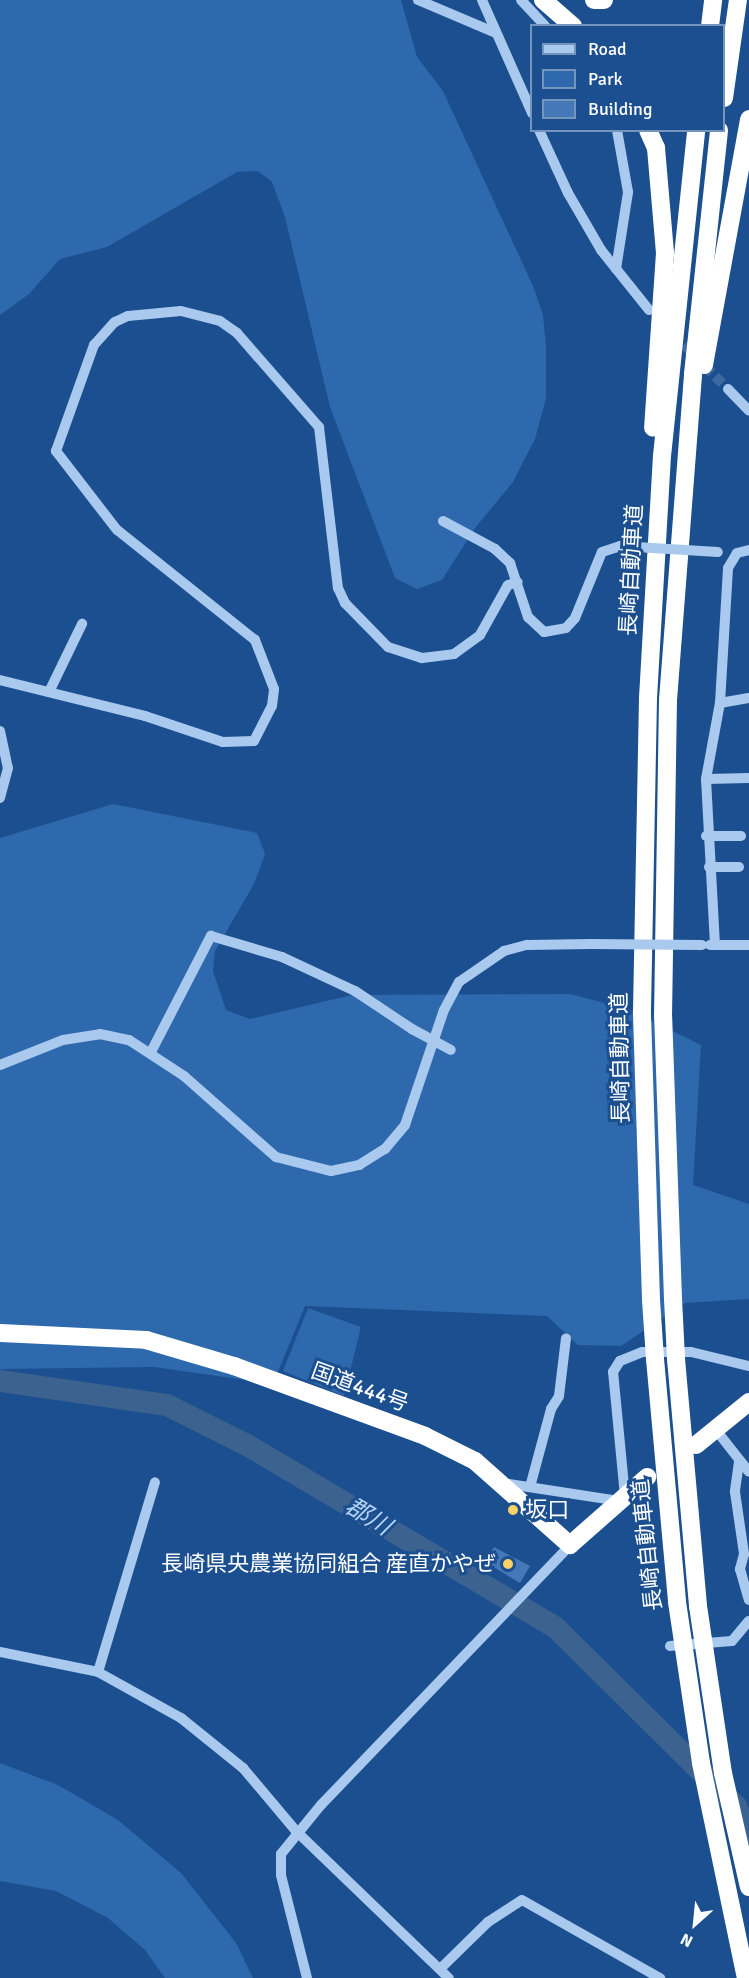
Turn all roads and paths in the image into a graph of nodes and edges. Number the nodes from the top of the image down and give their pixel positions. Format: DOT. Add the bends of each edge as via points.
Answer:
graph roads {
  1 [pos="418,0"];
  2 [pos="482,0"];
  3 [pos="521,0"];
  4 [pos="543,0"];
  5 [pos="594,0"];
  6 [pos="604,0"];
  7 [pos="713,0"];
  8 [pos="738,0"];
  9 [pos="543,24"];
  10 [pos="571,24"];
  11 [pos="710,24"];
  12 [pos="496,33"];
  13 [pos="725,85"];
  14 [pos="530,111"];
  15 [pos="749,119"];
  16 [pos="540,132"];
  17 [pos="617,132"];
  18 [pos="649,132"];
  19 [pos="696,132"];
  20 [pos="719,132"];
  21 [pos="616,269"];
  22 [pos="649,310"];
  23 [pos="728,389"];
  24 [pos="749,411"];
  25 [pos="684,480"];
  26 [pos="443,521"];
  27 [pos="749,550"];
  28 [pos="732,560"];
  29 [pos="518,582"];
  30 [pos="653,601"];
  31 [pos="82,624"];
  32 [pos="0,680"];
  33 [pos="49,692"];
  34 [pos="749,698"];
  35 [pos="720,703"];
  36 [pos="0,731"];
  37 [pos="706,778"];
  38 [pos="749,778"];
  39 [pos="0,798"];
  40 [pos="706,836"];
  41 [pos="741,836"];
  42 [pos="709,867"];
  43 [pos="739,867"];
  44 [pos="715,945"];
  45 [pos="749,945"];
  46 [pos="451,1050"];
  47 [pos="151,1052"];
  48 [pos="0,1065"];
  49 [pos="0,1333"];
  50 [pos="566,1338"];
  51 [pos="749,1366"];
  52 [pos="749,1402"];
  53 [pos="716,1430"];
  54 [pos="696,1445"];
  55 [pos="739,1462"];
  56 [pos="749,1472"];
  57 [pos="647,1477"];
  58 [pos="155,1482"];
  59 [pos="502,1483"];
  60 [pos="530,1487"];
  61 [pos="622,1499"];
  62 [pos="570,1545"];
  63 [pos="749,1600"];
  64 [pos="749,1621"];
  65 [pos="670,1646"];
  66 [pos="0,1652"];
  67 [pos="98,1672"];
  68 [pos="296,1831"];
  69 [pos="749,1887"];
  70 [pos="440,1969"];
  71 [pos="307,1978"];
  72 [pos="449,1978"];
  73 [pos="660,1978"];
  74 [pos="746,1978"];
  1 -- 12 [label="street"];
  2 -- 12 [label="street"];
  3 -- 9 [label="street"];
  4 -- 10 [label="highway"];
  5 -- 6 [label="highway"];
  7 -- 11 [label="highway"];
  8 -- 13 [label="highway"];
  12 -- 14 [label="street"];
  15 -- 25 [label="highway"];
  16 -- 21 [label="street" via="568,193"];
  17 -- 21 [label="street" via="628,192"];
  18 -- 30 [label="highway" via="656,148 665,253 647,517"];
  19 -- 30 [label="highway, 長崎自動車道" via="669,386"];
  20 -- 25 [label="highway, 長崎自動車道"];
  21 -- 22 [label="street"];
  23 -- 24 [label="street"];
  25 -- 69 [label="highway, 長崎自動車道, bridge" via="668,700 664,854 663,1017 673,1299 698,1606 723,1773"];
  26 -- 29 [label="street" via="495,549 510,563"];
  27 -- 28 [label="street"];
  28 -- 29 [label="street, bridge" via="718,552 620,546 602,552 578,612 566,628 544,632 534,626"];
  28 -- 35 [label="street"];
  29 -- 33 [label="street" via="508,585 480,635 454,654 422,658 388,647 345,603 338,588 319,427 237,333 220,321 181,311 128,316 115,321 94,345 56,451 117,530 255,640 274,697 254,741 223,742"];
  30 -- 74 [label="highway, 長崎自動車道, bridge" via="642,1011 651,1300 677,1602 701,1763"];
  31 -- 33 [label="street"];
  32 -- 33 [label="street"];
  34 -- 35 [label="street"];
  35 -- 37 [label="street"];
  36 -- 39 [label="street" via="8,768"];
  37 -- 38 [label="street"];
  37 -- 40 [label="street"];
  40 -- 41 [label="street"];
  40 -- 42 [label="street"];
  42 -- 43 [label="street"];
  42 -- 44 [label="street"];
  44 -- 45 [label="street"];
  44 -- 47 [label="street, bridge" via="527,945 504,951 466,976 444,1010 405,1125 385,1149 359,1165 331,1170 276,1157"];
  46 -- 47 [label="street, bridge" via="355,991 282,957 211,936"];
  47 -- 48 [label="street" via="100,1034 63,1040"];
  49 -- 59 [label="highway, 国道444号" via="146,1340 179,1349 425,1436 475,1461"];
  50 -- 60 [label="street" via="559,1396 551,1409"];
  51 -- 61 [label="street" via="691,1352 642,1352 620,1361 613,1372"];
  52 -- 53 [label="highway"];
  53 -- 54 [label="highway"];
  53 -- 55 [label="street"];
  55 -- 56 [label="street"];
  55 -- 63 [label="street" via="735,1492 744,1554 740,1569"];
  57 -- 61 [label="highway"];
  58 -- 67 [label="street"];
  59 -- 60 [label="street"];
  59 -- 62 [label="highway, 国道444号"];
  60 -- 61 [label="street"];
  61 -- 62 [label="highway"];
  62 -- 68 [label="street"];
  64 -- 65 [label="street" via="732,1641"];
  66 -- 67 [label="street"];
  67 -- 68 [label="street" via="190,1725 243,1768"];
  68 -- 70 [label="street"];
  68 -- 71 [label="street" via="281,1854 281,1875"];
  70 -- 72 [label="street"];
  70 -- 73 [label="street" via="488,1922 522,1900"];
}
